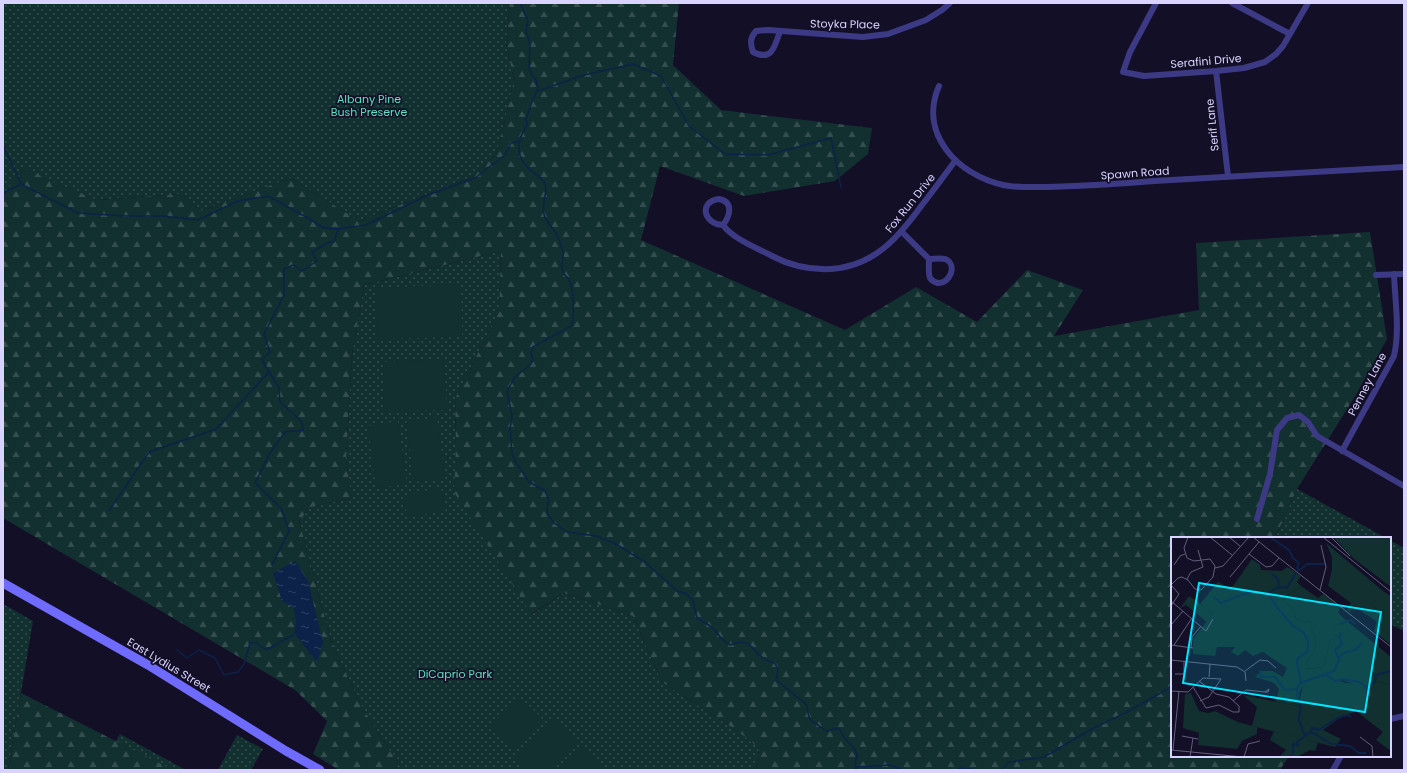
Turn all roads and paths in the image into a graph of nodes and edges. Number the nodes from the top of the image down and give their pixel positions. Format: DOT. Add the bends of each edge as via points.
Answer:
graph roads {
  1 [pos="950,3"];
  2 [pos="1156,3"];
  3 [pos="1232,3"];
  4 [pos="1308,3"];
  5 [pos="780,31"];
  6 [pos="1290,34"];
  7 [pos="1216,71"];
  8 [pos="939,86"];
  9 [pos="955,161"];
  10 [pos="1404,167"];
  11 [pos="1228,176"];
  12 [pos="723,225"];
  13 [pos="902,232"];
  14 [pos="929,259"];
  15 [pos="1394,274"];
  16 [pos="1404,274"];
  17 [pos="1376,275"];
  18 [pos="1342,451"];
  19 [pos="1404,486"];
  20 [pos="1257,519"];
  21 [pos="3,583"];
  22 [pos="1404,716"];
  23 [pos="1391,719"];
  24 [pos="1340,757"];
  25 [pos="320,770"];
  26 [pos="1333,770"];
  1 -- 5 [label="street, Stoyka Place" via="926,20 888,34 863,37"];
  2 -- 7 [label="street, Serafini Drive" via="1130,52 1123,72 1144,76"];
  3 -- 6 [label="street"];
  4 -- 6 [label="street, Serafini Drive"];
  5 -- 5 [label="street, Stoyka Place" via="756,31 751,38 753,52 761,56 768,55 774,50"];
  6 -- 7 [label="street, Serafini Drive" via="1276,54 1265,62 1244,68"];
  7 -- 11 [label="street, Serif Lane"];
  8 -- 9 [label="street, Spawn Road" via="933,108 934,122 942,143"];
  9 -- 11 [label="street, Spawn Road" via="994,183 1018,187 1083,186"];
  9 -- 13 [label="street, Fox Run Drive"];
  10 -- 11 [label="street, Spawn Road"];
  12 -- 12 [label="street, Fox Run Drive" via="715,224 706,214 706,206 714,200 724,200 730,208 728,219"];
  12 -- 13 [label="street, Fox Run Drive" via="733,235 791,265 823,270 863,262 883,250"];
  13 -- 14 [label="street"];
  14 -- 14 [label="street" via="930,279 941,283 948,279 951,272 949,262"];
  15 -- 16 [label="street"];
  15 -- 17 [label="street"];
  15 -- 18 [label="street, Penney Lane" via="1397,334 1394,356"];
  18 -- 19 [label="street"];
  18 -- 20 [label="street" via="1317,436 1308,422 1299,415 1287,418 1277,430 1270,474"];
  21 -- 25 [label="street, East Lydius Street" via="146,665"];
  22 -- 23 [label="street"];
  24 -- 26 [label="street"];
}
